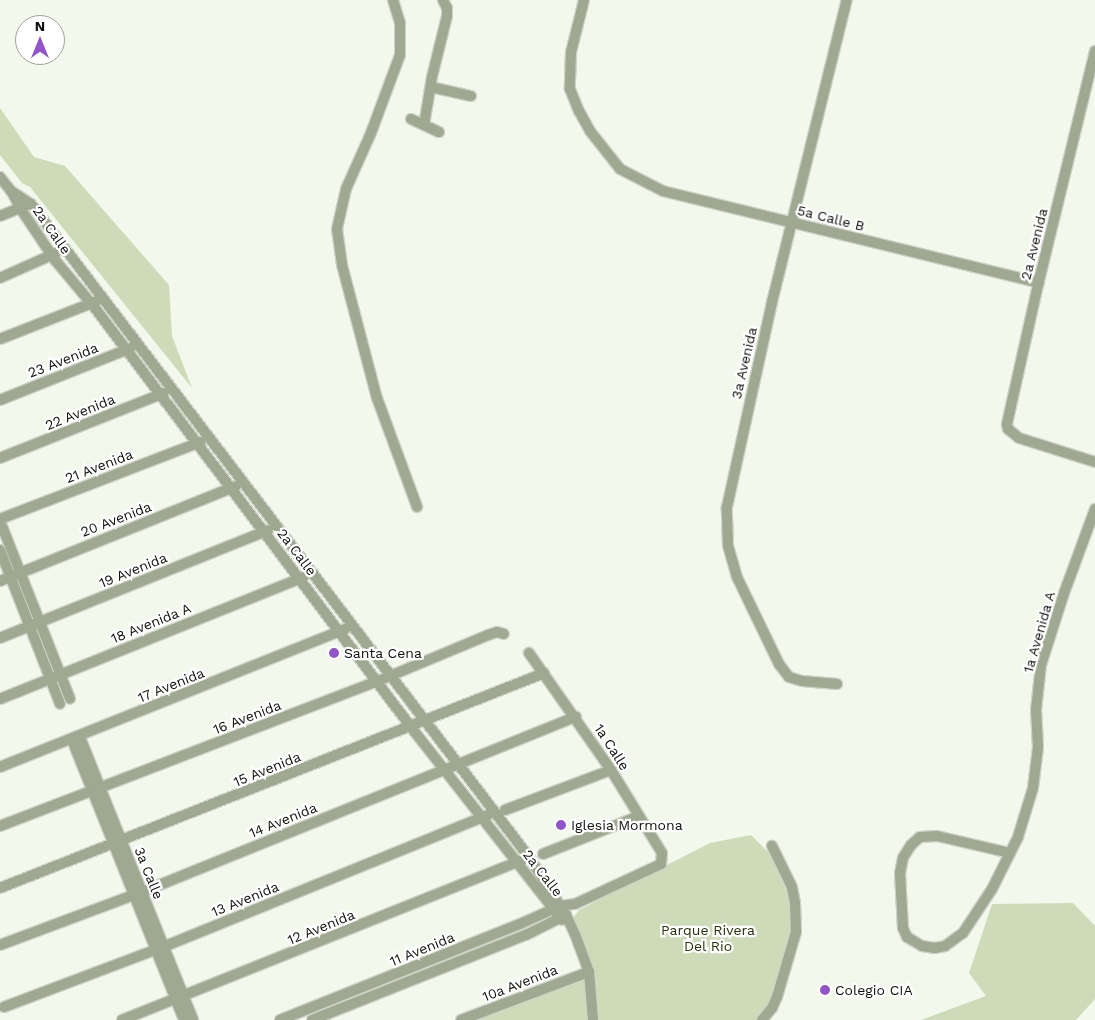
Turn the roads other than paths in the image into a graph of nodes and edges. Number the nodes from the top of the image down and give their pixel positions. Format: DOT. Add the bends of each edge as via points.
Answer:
graph roads {
  1 [pos="393,0"];
  2 [pos="443,0"];
  3 [pos="584,0"];
  4 [pos="847,0"];
  5 [pos="1095,51"];
  6 [pos="430,87"];
  7 [pos="471,96"];
  8 [pos="411,119"];
  9 [pos="424,125"];
  10 [pos="439,132"];
  11 [pos="0,177"];
  12 [pos="11,191"];
  13 [pos="31,204"];
  14 [pos="20,208"];
  15 [pos="0,216"];
  16 [pos="792,222"];
  17 [pos="64,249"];
  18 [pos="51,255"];
  19 [pos="0,278"];
  20 [pos="1039,283"];
  21 [pos="103,299"];
  22 [pos="91,303"];
  23 [pos="0,339"];
  24 [pos="132,348"];
  25 [pos="170,390"];
  26 [pos="159,395"];
  27 [pos="0,400"];
  28 [pos="208,438"];
  29 [pos="195,444"];
  30 [pos="0,458"];
  31 [pos="1095,462"];
  32 [pos="242,483"];
  33 [pos="232,489"];
  34 [pos="417,507"];
  35 [pos="1095,509"];
  36 [pos="0,520"];
  37 [pos="277,527"];
  38 [pos="264,532"];
  39 [pos="0,550"];
  40 [pos="312,573"];
  41 [pos="15,574"];
  42 [pos="299,578"];
  43 [pos="0,581"];
  44 [pos="35,624"];
  45 [pos="352,626"];
  46 [pos="339,632"];
  47 [pos="504,634"];
  48 [pos="0,638"];
  49 [pos="529,653"];
  50 [pos="544,673"];
  51 [pos="56,676"];
  52 [pos="390,676"];
  53 [pos="378,681"];
  54 [pos="837,684"];
  55 [pos="0,699"];
  56 [pos="70,699"];
  57 [pos="60,704"];
  58 [pos="576,717"];
  59 [pos="424,720"];
  60 [pos="411,726"];
  61 [pos="76,738"];
  62 [pos="457,764"];
  63 [pos="0,767"];
  64 [pos="444,770"];
  65 [pos="611,770"];
  66 [pos="97,790"];
  67 [pos="505,810"];
  68 [pos="494,812"];
  69 [pos="639,816"];
  70 [pos="483,818"];
  71 [pos="0,826"];
  72 [pos="118,843"];
  73 [pos="772,846"];
  74 [pos="1010,853"];
  75 [pos="543,854"];
  76 [pos="529,858"];
  77 [pos="662,861"];
  78 [pos="518,863"];
  79 [pos="0,888"];
  80 [pos="138,893"];
  81 [pos="563,916"];
  82 [pos="0,946"];
  83 [pos="160,948"];
  84 [pos="586,973"];
  85 [pos="180,999"];
  86 [pos="4,1007"];
  87 [pos="122,1020"];
  88 [pos="184,1020"];
  89 [pos="193,1020"];
  90 [pos="280,1020"];
  91 [pos="312,1020"];
  92 [pos="461,1020"];
  93 [pos="588,1020"];
  94 [pos="594,1020"];
  95 [pos="762,1020"];
  1 -- 34 [label="street" via="400,23 400,55 346,189 337,229 342,265 377,398"];
  2 -- 6 [label="street" via="447,16"];
  3 -- 16 [label="street, 5a Calle B" via="571,52 570,89 590,131 620,169 662,192"];
  4 -- 16 [label="street, 3a Avenida"];
  5 -- 20 [label="street, 2a Avenida"];
  6 -- 7 [label="street"];
  6 -- 9 [label="street"];
  8 -- 9 [label="street"];
  9 -- 10 [label="street"];
  11 -- 12 [label="street, 2a Calle"];
  12 -- 13 [label="street, 2a Calle"];
  12 -- 14 [label="street, 2a Calle"];
  13 -- 14 [label="street"];
  13 -- 17 [label="street, 2a Calle"];
  14 -- 15 [label="street"];
  14 -- 18 [label="street, 2a Calle"];
  16 -- 20 [label="street, 5a Calle B"];
  16 -- 54 [label="street, 3a Avenida" via="729,492 728,545 737,577 779,664 789,677"];
  17 -- 18 [label="street"];
  17 -- 21 [label="street, 2a Calle"];
  18 -- 19 [label="street"];
  18 -- 22 [label="street, 2a Calle"];
  20 -- 31 [label="street, 2a Avenida" via="1008,429 1019,438"];
  21 -- 22 [label="street"];
  21 -- 24 [label="street, 2a Calle"];
  22 -- 23 [label="street"];
  22 -- 24 [label="street, 2a Calle"];
  24 -- 25 [label="street, 2a Calle"];
  24 -- 26 [label="street, 2a Calle"];
  24 -- 27 [label="street, 23 Avenida"];
  25 -- 26 [label="street, 22 Avenida"];
  25 -- 28 [label="street, 2a Calle"];
  26 -- 29 [label="street, 2a Calle"];
  26 -- 30 [label="street, 22 Avenida"];
  28 -- 29 [label="street, 21 Avenida"];
  28 -- 32 [label="street, 2a Calle"];
  29 -- 33 [label="street, 2a Calle"];
  29 -- 36 [label="street, 21 Avenida"];
  32 -- 33 [label="street, 20 Avenida"];
  32 -- 37 [label="street, 2a Calle"];
  33 -- 38 [label="street, 2a Calle"];
  33 -- 41 [label="street, 20 Avenida"];
  35 -- 74 [label="street, 1a Avenida A" via="1042,665 1036,710 1038,747 1033,788"];
  36 -- 41 [label="street"];
  37 -- 38 [label="street, 19 Avenida"];
  37 -- 40 [label="street, 2a Calle"];
  38 -- 42 [label="street, 2a Calle"];
  38 -- 44 [label="street, 19 Avenida"];
  39 -- 41 [label="street"];
  40 -- 42 [label="street, 18 Avenida A"];
  40 -- 45 [label="street, 2a Calle"];
  41 -- 43 [label="street, 20 Avenida"];
  41 -- 44 [label="street"];
  42 -- 46 [label="street, 2a Calle"];
  42 -- 51 [label="street, 18 Avenida A"];
  44 -- 48 [label="street, 19 Avenida"];
  44 -- 51 [label="street"];
  45 -- 46 [label="street, 17 Avenida"];
  45 -- 52 [label="street, 2a Calle"];
  46 -- 53 [label="street, 2a Calle"];
  46 -- 61 [label="street, 17 Avenida"];
  47 -- 52 [label="street, 16 Avenida" via="488,635"];
  49 -- 50 [label="street, 1a Calle"];
  50 -- 58 [label="street, 1a Calle"];
  50 -- 59 [label="street, 15 Avenida"];
  51 -- 55 [label="street, 18 Avenida A"];
  51 -- 56 [label="street"];
  51 -- 57 [label="street"];
  52 -- 53 [label="street, 16 Avenida"];
  52 -- 59 [label="street, 2a Calle"];
  53 -- 60 [label="street, 2a Calle"];
  53 -- 66 [label="street, 16 Avenida"];
  58 -- 62 [label="street, 14 Avenida"];
  58 -- 65 [label="street, 1a Calle"];
  59 -- 60 [label="street, 15 Avenida"];
  59 -- 62 [label="street, 2a Calle"];
  60 -- 64 [label="street, 2a Calle"];
  60 -- 72 [label="street, 15 Avenida"];
  61 -- 63 [label="street, 17 Avenida"];
  61 -- 66 [label="street, 3a Calle"];
  62 -- 64 [label="street, 14 Avenida"];
  62 -- 68 [label="street, 2a Calle"];
  64 -- 70 [label="street, 2a Calle"];
  64 -- 80 [label="street, 14 Avenida"];
  65 -- 67 [label="street"];
  65 -- 69 [label="street, 1a Calle"];
  66 -- 71 [label="street, 16 Avenida"];
  66 -- 72 [label="street, 3a Calle"];
  68 -- 70 [label="street, 13 Avenida"];
  68 -- 76 [label="street, 2a Calle"];
  69 -- 75 [label="street"];
  69 -- 77 [label="street, 1a Calle" via="662,853"];
  70 -- 78 [label="street, 2a Calle"];
  70 -- 83 [label="street, 13 Avenida"];
  72 -- 79 [label="street, 15 Avenida"];
  72 -- 80 [label="street, 3a Calle"];
  73 -- 95 [label="street" via="792,886 796,932 777,997"];
  74 -- 74 [label="street, 1a Avenida A" via="937,836 920,837 903,858 900,873 903,928 907,937 922,946 935,948 963,933 992,889"];
  76 -- 78 [label="street, 12 Avenida"];
  76 -- 81 [label="street, 2a Calle"];
  77 -- 81 [label="street, 11 Avenida" via="659,866 575,904"];
  78 -- 81 [label="street, 2a Calle"];
  78 -- 85 [label="street, 12 Avenida"];
  80 -- 82 [label="street, 14 Avenida"];
  80 -- 83 [label="street, 3a Calle"];
  81 -- 84 [label="street"];
  81 -- 90 [label="street, 11 Avenida"];
  81 -- 91 [label="street, 11 Avenida" via="526,935"];
  83 -- 85 [label="street, 3a Calle"];
  83 -- 86 [label="street, 13 Avenida"];
  84 -- 92 [label="street, 10a Avenida"];
  84 -- 93 [label="street"];
  84 -- 94 [label="street"];
  85 -- 87 [label="street, 12 Avenida"];
  85 -- 88 [label="street, 3a Calle"];
  85 -- 89 [label="street, 3a Calle"];
}
